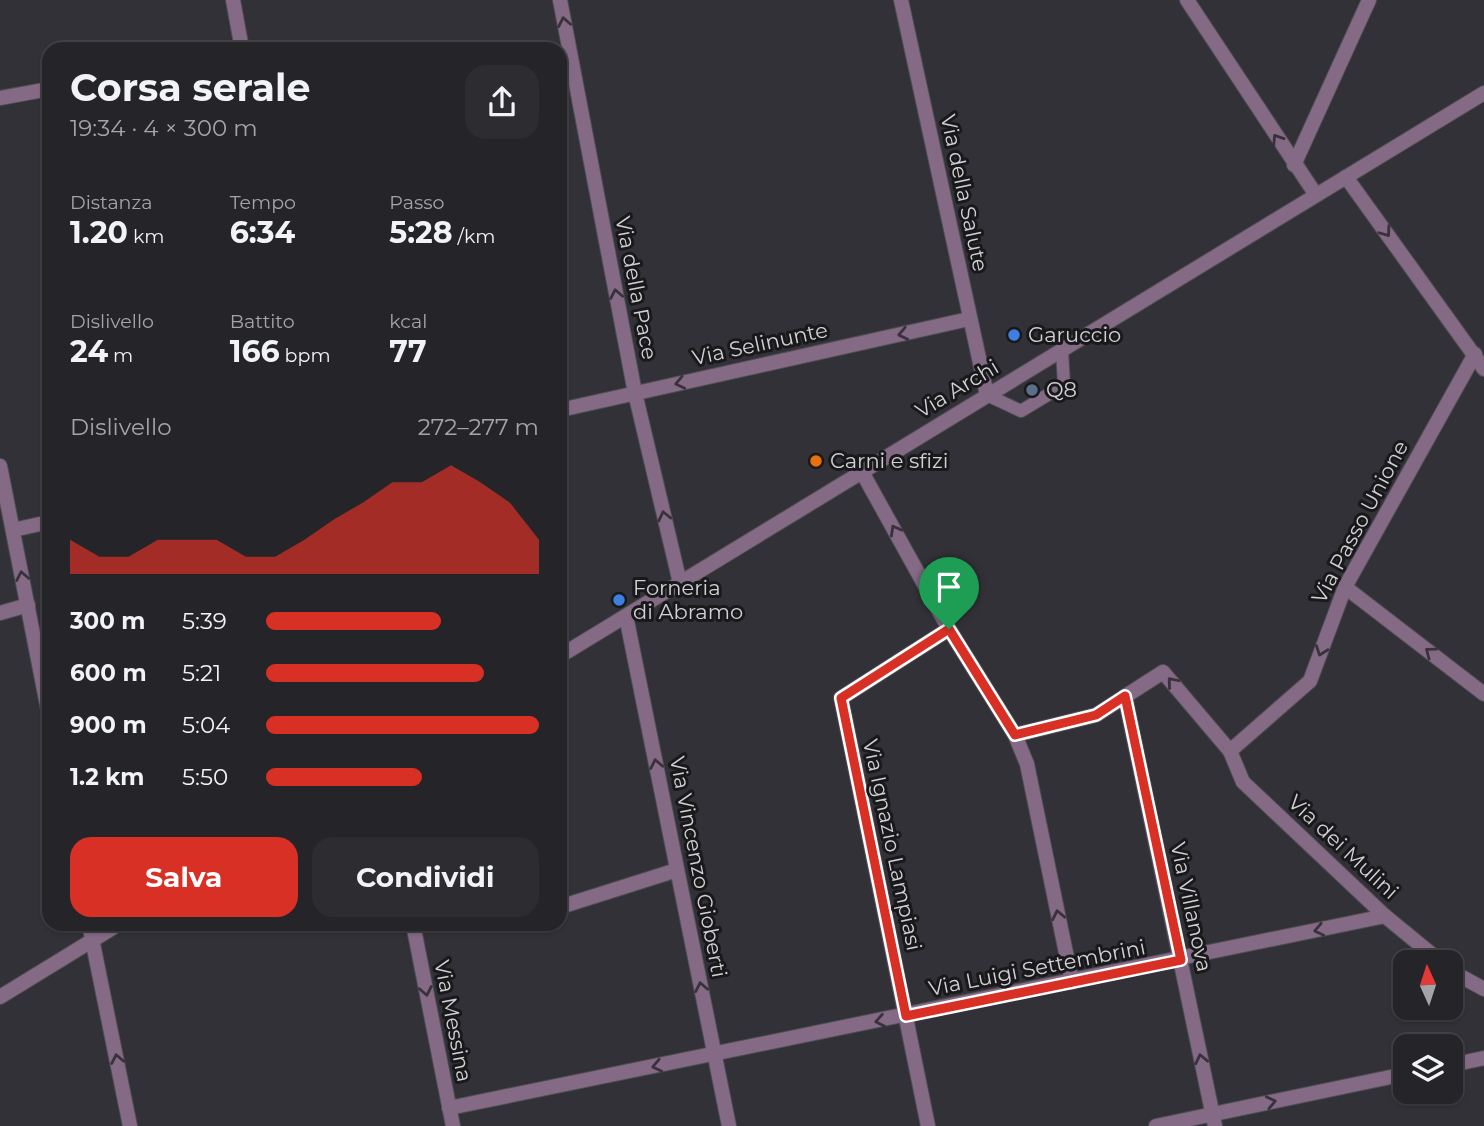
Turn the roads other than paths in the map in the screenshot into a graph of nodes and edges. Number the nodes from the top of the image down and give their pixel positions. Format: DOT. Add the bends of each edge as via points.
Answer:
graph roads {
  1 [pos="233,0"];
  2 [pos="560,0"];
  3 [pos="901,0"];
  4 [pos="1187,0"];
  5 [pos="1370,0"];
  6 [pos="242,42"];
  7 [pos="42,90"];
  8 [pos="1484,93"];
  9 [pos="0,99"];
  10 [pos="1294,164"];
  11 [pos="1346,177"];
  12 [pos="1316,195"];
  13 [pos="969,319"];
  14 [pos="1062,350"];
  15 [pos="1475,354"];
  16 [pos="1484,369"];
  17 [pos="635,393"];
  18 [pos="987,395"];
  19 [pos="567,408"];
  20 [pos="0,466"];
  21 [pos="862,472"];
  22 [pos="42,524"];
  23 [pos="13,530"];
  24 [pos="680,583"];
  25 [pos="1345,587"];
  26 [pos="28,605"];
  27 [pos="0,613"];
  28 [pos="626,616"];
  29 [pos="949,629"];
  30 [pos="567,652"];
  31 [pos="42,678"];
  32 [pos="1484,694"];
  33 [pos="1125,696"];
  34 [pos="1015,735"];
  35 [pos="1230,751"];
  36 [pos="677,870"];
  37 [pos="567,905"];
  38 [pos="1385,916"];
  39 [pos="90,931"];
  40 [pos="107,931"];
  41 [pos="414,931"];
  42 [pos="92,940"];
  43 [pos="1426,950"];
  44 [pos="1181,960"];
  45 [pos="1463,978"];
  46 [pos="1072,982"];
  47 [pos="1484,989"];
  48 [pos="0,997"];
  49 [pos="906,1016"];
  50 [pos="714,1055"];
  51 [pos="1484,1058"];
  52 [pos="1463,1062"];
  53 [pos="1393,1077"];
  54 [pos="449,1108"];
  55 [pos="1214,1120"];
  56 [pos="130,1126"];
  57 [pos="453,1126"];
  58 [pos="729,1126"];
  59 [pos="928,1126"];
  60 [pos="1156,1126"];
  1 -- 6 [label="street"];
  17 -- 2 [label="street, Via della Pace, one-way"];
  3 -- 13 [label="street, Via della Salute"];
  10 -- 4 [label="street, one-way"];
  5 -- 10 [label="street"];
  7 -- 9 [label="street"];
  8 -- 11 [label="street, Via Archi"];
  10 -- 12 [label="street"];
  11 -- 12 [label="street, Via Archi"];
  11 -- 15 [label="street, one-way"];
  12 -- 14 [label="street, Via Archi"];
  13 -- 17 [label="street, Via Selinunte, one-way"];
  13 -- 18 [label="street, Via della Salute"];
  14 -- 18 [label="street, Via Archi"];
  14 -- 18 [label="lane" via="1064,384 1021,411"];
  15 -- 16 [label="street"];
  15 -- 25 [label="street, Via Passo Unione"];
  17 -- 19 [label="street, Via Selinunte"];
  24 -- 17 [label="street, Via della Pace, one-way"];
  18 -- 21 [label="street, Via Archi"];
  20 -- 23 [label="street"];
  21 -- 24 [label="street, Via Archi"];
  29 -- 21 [label="street, one-way"];
  22 -- 23 [label="street"];
  26 -- 23 [label="street, one-way"];
  24 -- 28 [label="street, Via Archi"];
  32 -- 25 [label="street, one-way"];
  25 -- 35 [label="street, Via Passo Unione, one-way" via="1310,681"];
  26 -- 27 [label="street"];
  26 -- 31 [label="street"];
  28 -- 30 [label="street, Via Archi"];
  36 -- 28 [label="street, Via Vincenzo Gioberti, one-way"];
  29 -- 34 [label="street"];
  29 -- 49 [label="street, Via Ignazio Lampiasi" via="841,698"];
  33 -- 34 [label="street" via="1096,715"];
  35 -- 33 [label="street, one-way" via="1163,672"];
  33 -- 44 [label="street, Via Villanova"];
  46 -- 34 [label="street, one-way" via="1027,764"];
  35 -- 38 [label="street, Via dei Mulini" via="1243,782"];
  36 -- 37 [label="street"];
  50 -- 36 [label="street, Via Vincenzo Gioberti, one-way"];
  38 -- 43 [label="street, Via dei Mulini"];
  38 -- 44 [label="street, Via Luigi Settembrini, one-way"];
  39 -- 42 [label="street"];
  40 -- 42 [label="street"];
  41 -- 54 [label="street, Via Messina, one-way"];
  42 -- 48 [label="street"];
  56 -- 42 [label="street, one-way"];
  44 -- 46 [label="street, Via Luigi Settembrini"];
  55 -- 44 [label="street, Via Villanova, one-way"];
  45 -- 47 [label="street"];
  46 -- 49 [label="street, Via Luigi Settembrini"];
  49 -- 50 [label="street, Via Luigi Settembrini, one-way"];
  49 -- 59 [label="street, Via Ignazio Lampiasi"];
  50 -- 54 [label="street, Via Luigi Settembrini, one-way"];
  50 -- 58 [label="street, Via Vincenzo Gioberti"];
  51 -- 52 [label="street"];
  55 -- 53 [label="street, one-way"];
  54 -- 57 [label="street, Via Messina"];
  55 -- 60 [label="street"];
}
